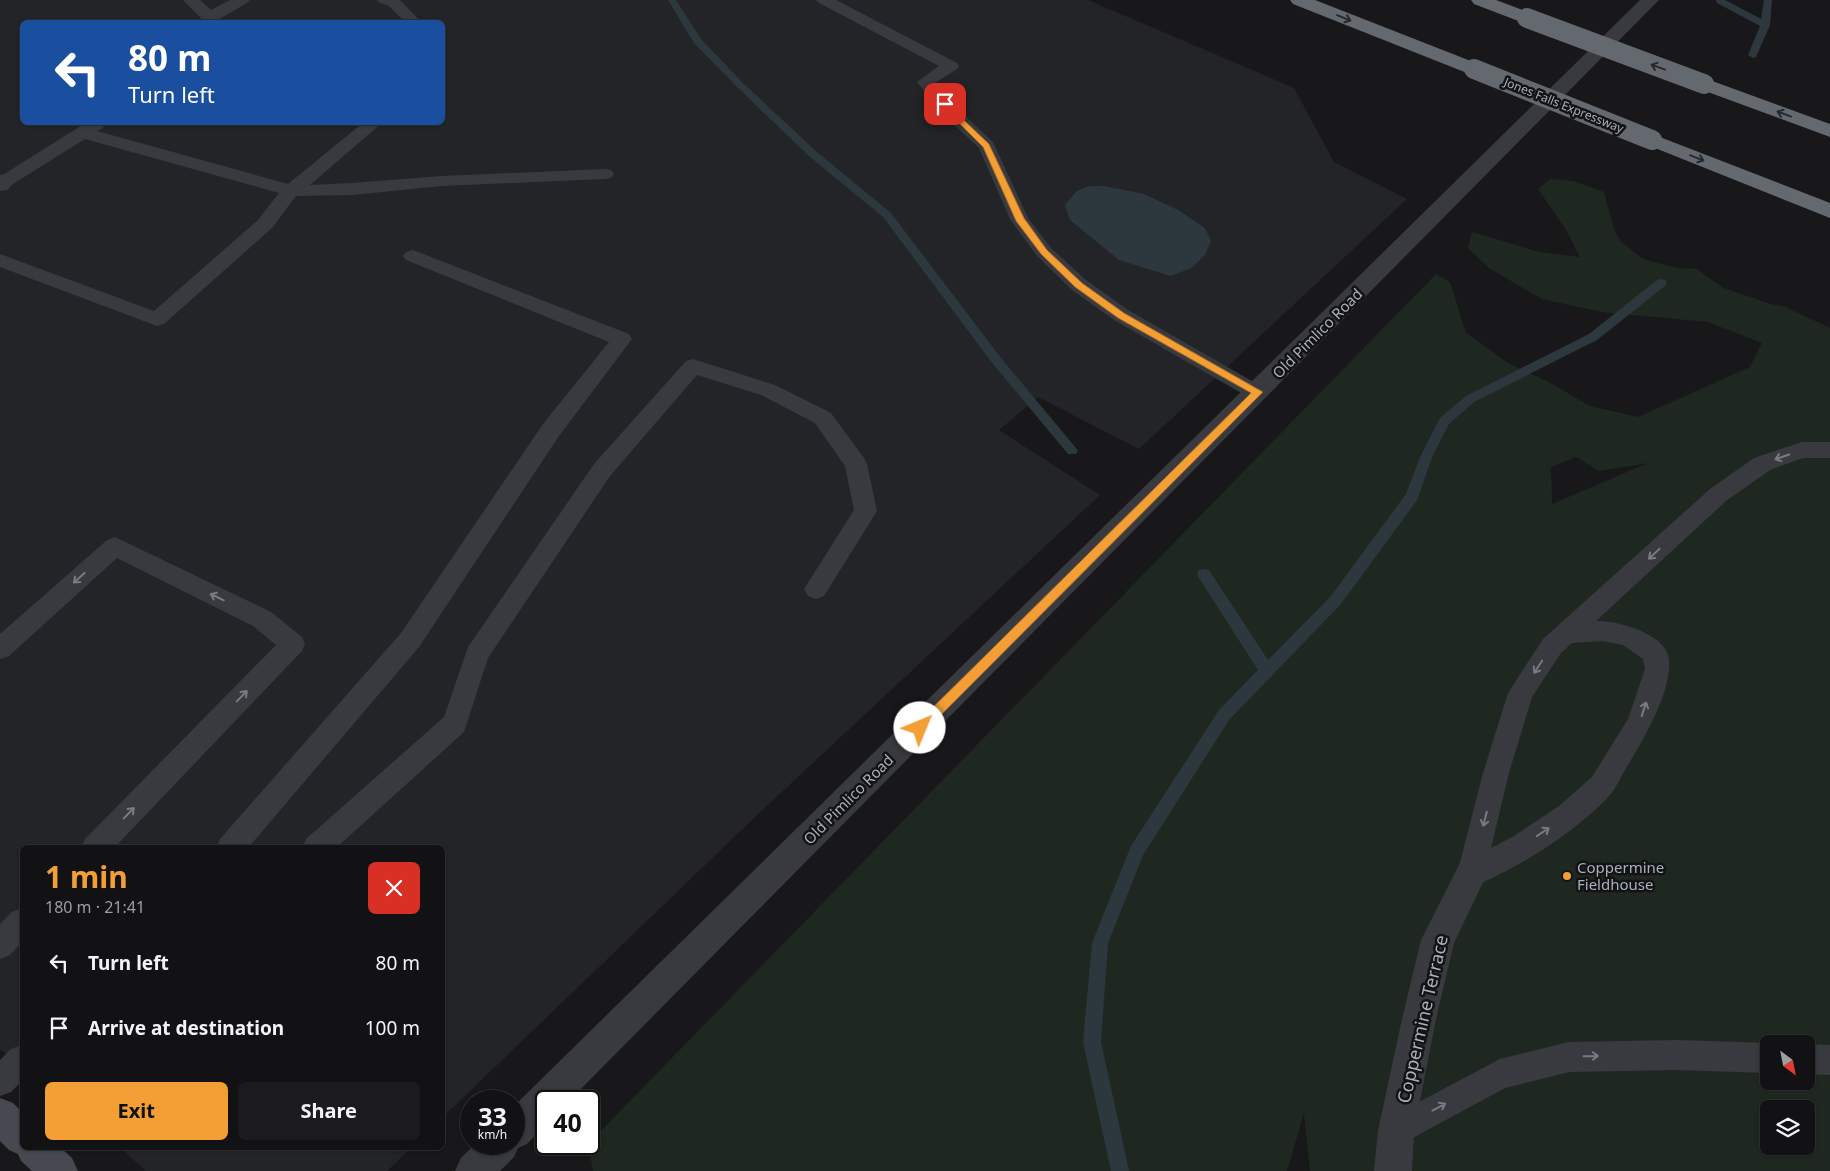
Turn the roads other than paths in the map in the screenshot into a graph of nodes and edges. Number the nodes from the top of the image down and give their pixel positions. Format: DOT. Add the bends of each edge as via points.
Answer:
graph roads {
  1 [pos="191,0"];
  2 [pos="242,0"];
  3 [pos="385,0"];
  4 [pos="824,0"];
  5 [pos="1299,0"];
  6 [pos="1480,0"];
  7 [pos="1650,0"];
  8 [pos="208,20"];
  9 [pos="411,20"];
  10 [pos="94,125"];
  11 [pos="371,125"];
  12 [pos="1830,131"];
  13 [pos="83,133"];
  14 [pos="605,174"];
  15 [pos="3,182"];
  16 [pos="291,191"];
  17 [pos="1830,211"];
  18 [pos="413,256"];
  19 [pos="0,260"];
  20 [pos="1258,392"];
  21 [pos="1830,450"];
  22 [pos="816,590"];
  23 [pos="1564,634"];
  24 [pos="0,649"];
  25 [pos="98,845"];
  26 [pos="233,845"];
  27 [pos="319,845"];
  28 [pos="1470,874"];
  29 [pos="20,924"];
  30 [pos="0,945"];
  31 [pos="1760,1058"];
  32 [pos="1815,1059"];
  33 [pos="1830,1060"];
  34 [pos="20,1062"];
  35 [pos="20,1073"];
  36 [pos="0,1081"];
  37 [pos="0,1087"];
  38 [pos="0,1116"];
  39 [pos="525,1120"];
  40 [pos="1396,1131"];
  41 [pos="20,1135"];
  42 [pos="36,1150"];
  43 [pos="490,1155"];
  44 [pos="59,1171"];
  45 [pos="474,1171"];
  46 [pos="1393,1171"];
  1 -- 8 [label="lane"];
  2 -- 8 [label="lane"];
  3 -- 9 [label="lane" via="394,3"];
  4 -- 20 [label="lane" via="951,66 925,82 986,146 1019,219 1044,252 1079,285 1121,315"];
  5 -- 17 [label="highway, Jones Falls Expressway, one-way, bridge"];
  12 -- 6 [label="highway, one-way, bridge"];
  7 -- 20 [label="street, Old Pimlico Road"];
  10 -- 13 [label="lane"];
  11 -- 16 [label="lane"];
  13 -- 15 [label="lane"];
  13 -- 16 [label="lane"];
  14 -- 16 [label="lane"];
  16 -- 19 [label="lane" via="265,224 157,319"];
  18 -- 26 [label="lane" via="622,339 551,430 410,640"];
  20 -- 39 [label="street, Old Pimlico Road"];
  21 -- 23 [label="lane, one-way" via="1802,450 1762,464 1718,495"];
  22 -- 27 [label="lane" via="866,511 856,464 823,418 768,390 693,366 602,470 477,654 455,724"];
  23 -- 28 [label="lane, one-way" via="1552,646 1521,693"];
  28 -- 23 [label="lane, one-way" via="1524,845 1569,815 1601,786 1640,723 1657,670 1655,654 1618,631"];
  25 -- 24 [label="lane, one-way" via="293,644 262,619 115,546"];
  28 -- 40 [label="street, Coppermine Terrace" via="1438,940 1418,1019"];
  29 -- 30 [label="lane"];
  40 -- 31 [label="lane, one-way" via="1500,1074 1569,1057"];
  32 -- 33 [label="lane"];
  34 -- 36 [label="lane"];
  35 -- 37 [label="lane"];
  38 -- 41 [label="main road"];
  40 -- 46 [label="street, Coppermine Terrace"];
  42 -- 44 [label="main road"];
  43 -- 45 [label="street"];
}
